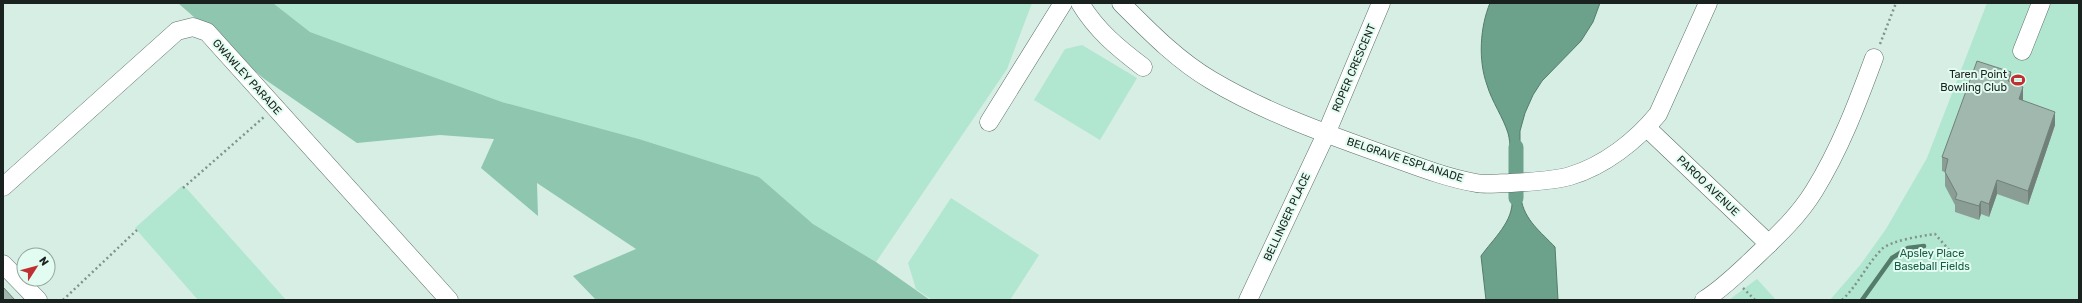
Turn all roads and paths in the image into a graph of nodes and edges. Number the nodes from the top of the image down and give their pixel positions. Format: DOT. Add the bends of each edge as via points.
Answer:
graph roads {
  1 [pos="1063,3"];
  2 [pos="1080,3"];
  3 [pos="1121,3"];
  4 [pos="1381,3"];
  5 [pos="1708,3"];
  6 [pos="1896,3"];
  7 [pos="2041,3"];
  8 [pos="2022,51"];
  9 [pos="1874,58"];
  10 [pos="1143,67"];
  11 [pos="276,109"];
  12 [pos="989,122"];
  13 [pos="1647,128"];
  14 [pos="1326,134"];
  15 [pos="3,187"];
  16 [pos="183,188"];
  17 [pos="137,230"];
  18 [pos="1769,244"];
  19 [pos="1950,251"];
  20 [pos="3,264"];
  21 [pos="38,300"];
  22 [pos="63,300"];
  23 [pos="449,300"];
  24 [pos="1248,300"];
  25 [pos="1704,300"];
  26 [pos="1842,300"];
  1 -- 12 [label="street"];
  2 -- 10 [label="street" via="1112,43"];
  3 -- 14 [label="street, BELGRAVE ESPLANADE" via="1180,59 1211,80 1244,98"];
  4 -- 14 [label="street, ROPER CRESCENT"];
  5 -- 13 [label="street, BELGRAVE ESPLANADE" via="1658,114"];
  6 -- 9 [label="path"];
  7 -- 8 [label="street"];
  9 -- 18 [label="street" via="1848,127 1814,191"];
  11 -- 15 [label="street, GWAWLEY PARADE" via="207,32 193,27 177,31"];
  11 -- 16 [label="path" via="257,122"];
  11 -- 23 [label="street, GWAWLEY PARADE"];
  13 -- 14 [label="street, BELGRAVE ESPLANADE" via="1608,159 1570,176 1476,183 1425,169"];
  13 -- 18 [label="street, PAROO AVENUE"];
  14 -- 24 [label="street, BELLINGER PLACE"];
  17 -- 22 [label="path"];
  18 -- 25 [label="street" via="1733,278"];
  19 -- 26 [label="path" via="1935,234 1911,237 1883,248 1852,291"];
  20 -- 21 [label="street"];
}
